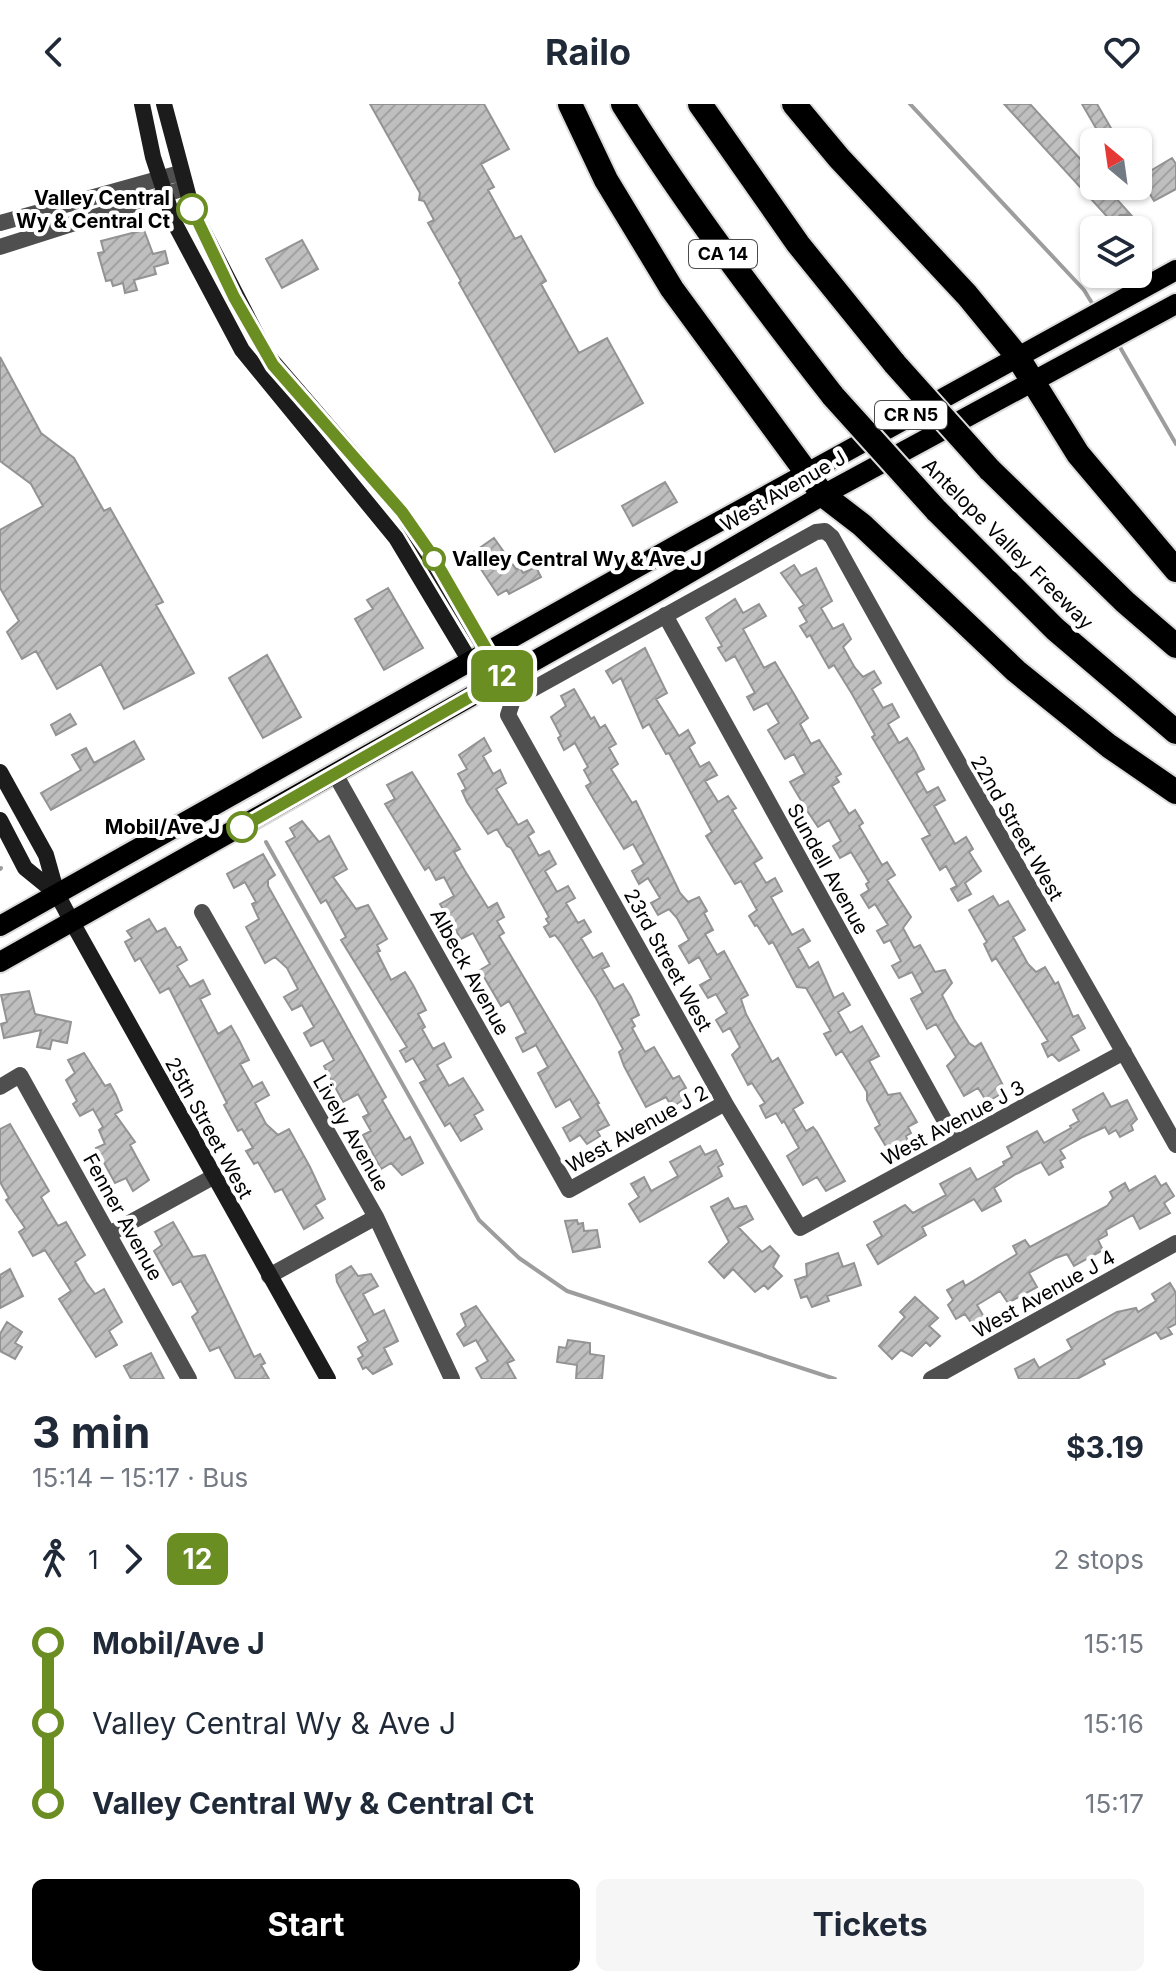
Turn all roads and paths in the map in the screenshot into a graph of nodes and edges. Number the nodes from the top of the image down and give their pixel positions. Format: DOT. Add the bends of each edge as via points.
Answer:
graph roads {
  1 [pos="142,104"];
  2 [pos="164,104"];
  3 [pos="570,104"];
  4 [pos="623,104"];
  5 [pos="700,104"];
  6 [pos="794,104"];
  7 [pos="182,180"];
  8 [pos="161,186"];
  9 [pos="0,223"];
  10 [pos="0,247"];
  11 [pos="1176,270"];
  12 [pos="1176,304"];
  13 [pos="1017,356"];
  14 [pos="1032,381"];
  15 [pos="805,474"];
  16 [pos="823,495"];
  17 [pos="1176,570"];
  18 [pos="665,615"];
  19 [pos="1176,646"];
  20 [pos="480,656"];
  21 [pos="495,683"];
  22 [pos="1176,732"];
  23 [pos="0,772"];
  24 [pos="335,774"];
  25 [pos="1176,792"];
  26 [pos="0,820"];
  27 [pos="57,894"];
  28 [pos="202,912"];
  29 [pos="72,922"];
  30 [pos="0,926"];
  31 [pos="0,962"];
  32 [pos="1124,1052"];
  33 [pos="0,1087"];
  34 [pos="725,1103"];
  35 [pos="957,1143"];
  36 [pos="1176,1145"];
  37 [pos="213,1177"];
  38 [pos="569,1190"];
  39 [pos="376,1217"];
  40 [pos="800,1228"];
  41 [pos="111,1233"];
  42 [pos="1176,1243"];
  43 [pos="269,1276"];
  44 [pos="189,1379"];
  45 [pos="328,1379"];
  46 [pos="452,1379"];
  47 [pos="931,1379"];
  1 -- 8 [label="street"];
  2 -- 7 [label="street"];
  3 -- 15 [label="highway" via="606,180 672,289"];
  4 -- 22 [label="highway, Antelope Valley Freeway / CA 14, bridge" via="735,270 833,396 936,510 1055,629"];
  5 -- 19 [label="highway, Antelope Valley Freeway, bridge" via="798,244 895,364 989,469"];
  6 -- 13 [label="highway"];
  7 -- 8 [label="street"];
  7 -- 20 [label="street" via="228,284 273,365 402,512"];
  8 -- 9 [label="street"];
  8 -- 10 [label="street"];
  8 -- 20 [label="street" via="242,350 396,538"];
  11 -- 13 [label="main road, West Avenue J / CR N5"];
  12 -- 14 [label="main road, West Avenue J / CR N5"];
  13 -- 14 [label="highway"];
  13 -- 15 [label="main road, West Avenue J / CR N5"];
  14 -- 16 [label="main road, West Avenue J / CR N5"];
  14 -- 17 [label="highway" via="1078,454"];
  15 -- 16 [label="highway"];
  15 -- 20 [label="main road, West Avenue J"];
  16 -- 21 [label="main road, West Avenue J"];
  16 -- 25 [label="highway" via="862,525 1016,671"];
  18 -- 32 [label="street, 22nd Street West" via="816,532 832,537"];
  18 -- 34 [label="street, 23rd Street West" via="513,700 508,715"];
  18 -- 35 [label="street, Sundell Avenue"];
  20 -- 21 [label="street"];
  20 -- 27 [label="main road, West Avenue J"];
  21 -- 24 [label="main road, West Avenue J"];
  23 -- 27 [label="street, 25th Street West" via="46,855"];
  24 -- 29 [label="main road, West Avenue J"];
  24 -- 38 [label="street, Albeck Avenue"];
  26 -- 27 [label="street, 25th Street West" via="25,868"];
  27 -- 29 [label="street, 25th Street West"];
  27 -- 30 [label="main road, West Avenue J"];
  28 -- 39 [label="street, Lively Avenue"];
  29 -- 31 [label="main road, West Avenue J"];
  29 -- 37 [label="street, 25th Street West"];
  32 -- 35 [label="street, West Avenue J 3"];
  32 -- 36 [label="street, 22nd Street West"];
  33 -- 41 [label="street, Fenner Avenue" via="20,1075"];
  34 -- 38 [label="street, West Avenue J 2"];
  34 -- 40 [label="street, 23rd Street West"];
  35 -- 40 [label="street, West Avenue J 3"];
  37 -- 41 [label="street"];
  37 -- 43 [label="street, 25th Street West"];
  39 -- 43 [label="street"];
  39 -- 46 [label="street, Lively Avenue"];
  41 -- 44 [label="street, Fenner Avenue"];
  42 -- 47 [label="street, West Avenue J 4"];
  43 -- 45 [label="street, 25th Street West"];
}
